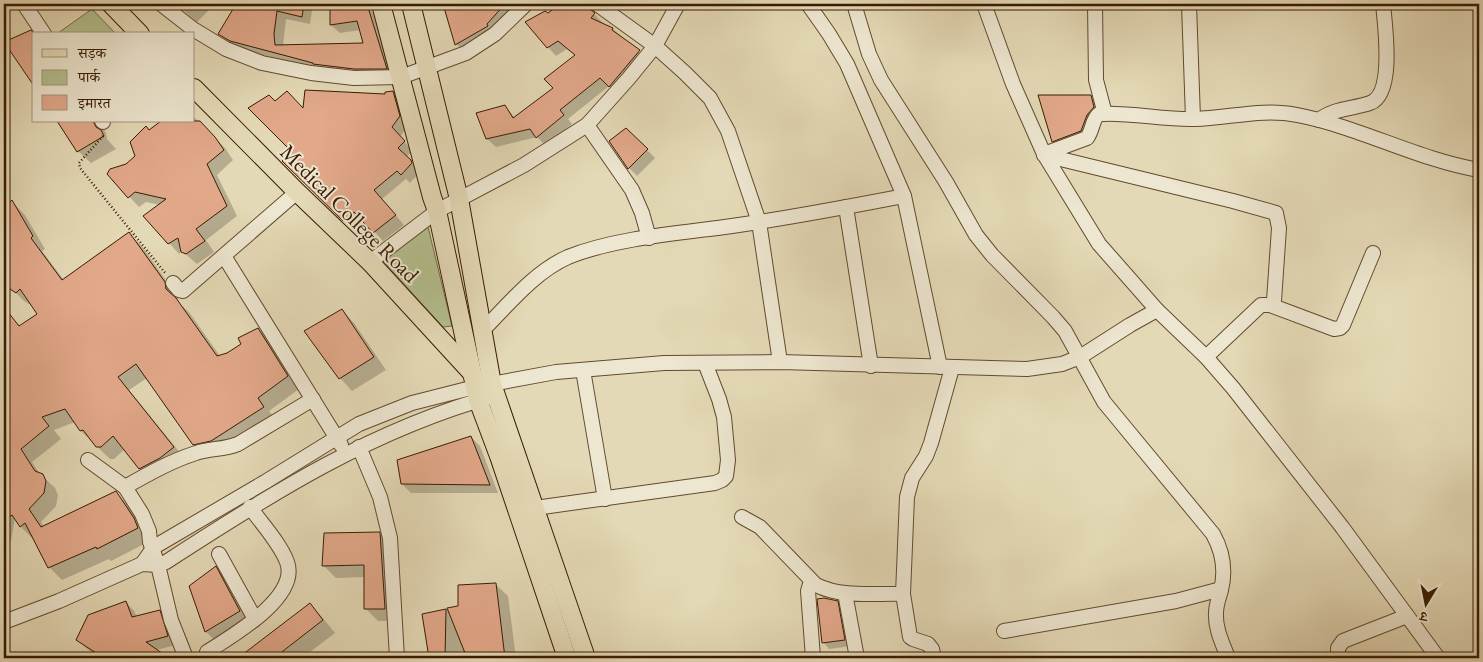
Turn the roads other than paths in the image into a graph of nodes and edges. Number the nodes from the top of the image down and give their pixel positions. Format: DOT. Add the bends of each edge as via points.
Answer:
graph roads {
  1 [pos="24,4"];
  2 [pos="111,4"];
  3 [pos="161,4"];
  4 [pos="381,4"];
  5 [pos="411,4"];
  6 [pos="526,4"];
  7 [pos="597,4"];
  8 [pos="678,4"];
  9 [pos="808,4"];
  10 [pos="854,4"];
  11 [pos="984,4"];
  12 [pos="1095,4"];
  13 [pos="1189,4"];
  14 [pos="1383,4"];
  15 [pos="43,32"];
  16 [pos="138,32"];
  17 [pos="655,46"];
  18 [pos="428,68"];
  19 [pos="401,77"];
  20 [pos="195,89"];
  21 [pos="1105,114"];
  22 [pos="1193,119"];
  23 [pos="1319,120"];
  24 [pos="587,124"];
  25 [pos="1044,154"];
  26 [pos="1479,170"];
  27 [pos="297,192"];
  28 [pos="904,196"];
  29 [pos="459,199"];
  30 [pos="846,207"];
  31 [pos="437,211"];
  32 [pos="759,222"];
  33 [pos="649,238"];
  34 [pos="1374,252"];
  35 [pos="224,256"];
  36 [pos="370,262"];
  37 [pos="173,283"];
  38 [pos="1270,305"];
  39 [pos="1157,310"];
  40 [pos="482,331"];
  41 [pos="1086,354"];
  42 [pos="1206,357"];
  43 [pos="780,362"];
  44 [pos="705,364"];
  45 [pos="871,366"];
  46 [pos="946,368"];
  47 [pos="583,370"];
  48 [pos="475,387"];
  49 [pos="494,390"];
  50 [pos="313,399"];
  51 [pos="337,438"];
  52 [pos="359,447"];
  53 [pos="346,454"];
  54 [pos="88,460"];
  55 [pos="125,487"];
  56 [pos="605,499"];
  57 [pos="250,507"];
  58 [pos="535,508"];
  59 [pos="742,517"];
  60 [pos="152,548"];
  61 [pos="219,554"];
  62 [pos="142,564"];
  63 [pos="158,565"];
  64 [pos="811,581"];
  65 [pos="1221,589"];
  66 [pos="845,593"];
  67 [pos="902,594"];
  68 [pos="1407,616"];
  69 [pos="255,619"];
  70 [pos="4,622"];
  71 [pos="1004,632"];
  72 [pos="207,652"];
  73 [pos="186,658"];
  74 [pos="397,658"];
  75 [pos="567,658"];
  76 [pos="586,658"];
  77 [pos="813,658"];
  78 [pos="857,658"];
  79 [pos="934,658"];
  80 [pos="1228,658"];
  81 [pos="1338,658"];
  82 [pos="1438,658"];
  1 -- 15 [label="street"];
  2 -- 16 [label="main road"];
  3 -- 19 [label="street" via="226,49 262,63 311,74 354,78"];
  4 -- 19 [label="main road"];
  5 -- 18 [label="main road"];
  6 -- 18 [label="street" via="495,34 466,53"];
  7 -- 17 [label="street"];
  8 -- 17 [label="street"];
  9 -- 28 [label="street" via="846,64"];
  10 -- 41 [label="street" via="869,54 881,80 976,235"];
  11 -- 25 [label="street" via="1013,84"];
  12 -- 21 [label="street" via="1096,80"];
  13 -- 22 [label="street"];
  14 -- 23 [label="street" via="1386,58 1382,91 1371,103 1331,112"];
  17 -- 24 [label="street"];
  17 -- 32 [label="street" via="710,98 728,131"];
  18 -- 19 [label="street"];
  18 -- 29 [label="main road"];
  19 -- 31 [label="main road"];
  20 -- 27 [label="main road, Medical College Road"];
  21 -- 22 [label="street"];
  21 -- 25 [label="street" via="1096,116 1088,138"];
  22 -- 23 [label="street" via="1264,112"];
  23 -- 26 [label="street" via="1420,155"];
  24 -- 29 [label="street" via="524,165"];
  24 -- 33 [label="street" via="632,190"];
  25 -- 38 [label="street" via="1276,214 1279,228 1274,301"];
  25 -- 39 [label="street" via="1099,244"];
  27 -- 35 [label="street"];
  27 -- 36 [label="main road, Medical College Road"];
  28 -- 30 [label="street"];
  28 -- 46 [label="street"];
  29 -- 31 [label="street"];
  29 -- 40 [label="main road"];
  30 -- 32 [label="street"];
  30 -- 45 [label="street"];
  31 -- 36 [label="street"];
  31 -- 48 [label="main road"];
  32 -- 33 [label="street"];
  32 -- 43 [label="street"];
  33 -- 40 [label="street" via="602,246 568,257 530,283"];
  34 -- 38 [label="street" via="1340,328 1334,329"];
  35 -- 37 [label="street" via="183,291"];
  35 -- 50 [label="street"];
  36 -- 48 [label="main road, Medical College Road"];
  38 -- 42 [label="street" via="1257,308"];
  39 -- 41 [label="street"];
  39 -- 42 [label="street"];
  40 -- 49 [label="main road"];
  41 -- 46 [label="street" via="1062,364 1027,369"];
  41 -- 65 [label="street" via="1104,402 1220,546 1224,573"];
  42 -- 68 [label="street" via="1342,527"];
  43 -- 44 [label="street"];
  43 -- 45 [label="street"];
  44 -- 47 [label="street" via="664,363"];
  44 -- 56 [label="street" via="724,416 728,460 726,476 715,483"];
  45 -- 46 [label="street"];
  46 -- 67 [label="street" via="931,443 908,488"];
  47 -- 49 [label="street" via="556,372"];
  47 -- 56 [label="street"];
  48 -- 49 [label="street"];
  48 -- 51 [label="street" via="412,403 359,424"];
  48 -- 52 [label="street"];
  48 -- 75 [label="main road"];
  49 -- 58 [label="main road"];
  50 -- 51 [label="street"];
  50 -- 55 [label="street" via="238,444 181,458"];
  51 -- 53 [label="street"];
  51 -- 60 [label="street"];
  52 -- 53 [label="street"];
  52 -- 74 [label="street" via="380,497 390,538"];
  53 -- 57 [label="street"];
  54 -- 55 [label="street"];
  55 -- 60 [label="street" via="142,514"];
  56 -- 58 [label="street"];
  57 -- 63 [label="street"];
  57 -- 69 [label="street" via="283,553 289,574 286,585"];
  58 -- 76 [label="main road"];
  59 -- 64 [label="street" via="760,527"];
  60 -- 62 [label="street"];
  60 -- 63 [label="street"];
  61 -- 69 [label="street"];
  62 -- 63 [label="street"];
  62 -- 70 [label="street"];
  63 -- 73 [label="street" via="171,620"];
  64 -- 66 [label="street" via="825,589"];
  64 -- 77 [label="street" via="808,591"];
  65 -- 71 [label="street" via="1176,601"];
  65 -- 80 [label="street" via="1216,616"];
  66 -- 67 [label="street"];
  66 -- 78 [label="street"];
  67 -- 79 [label="street" via="910,637 928,644"];
  68 -- 81 [label="street" via="1343,641 1338,648"];
  68 -- 82 [label="street"];
  69 -- 72 [label="street"];
}
